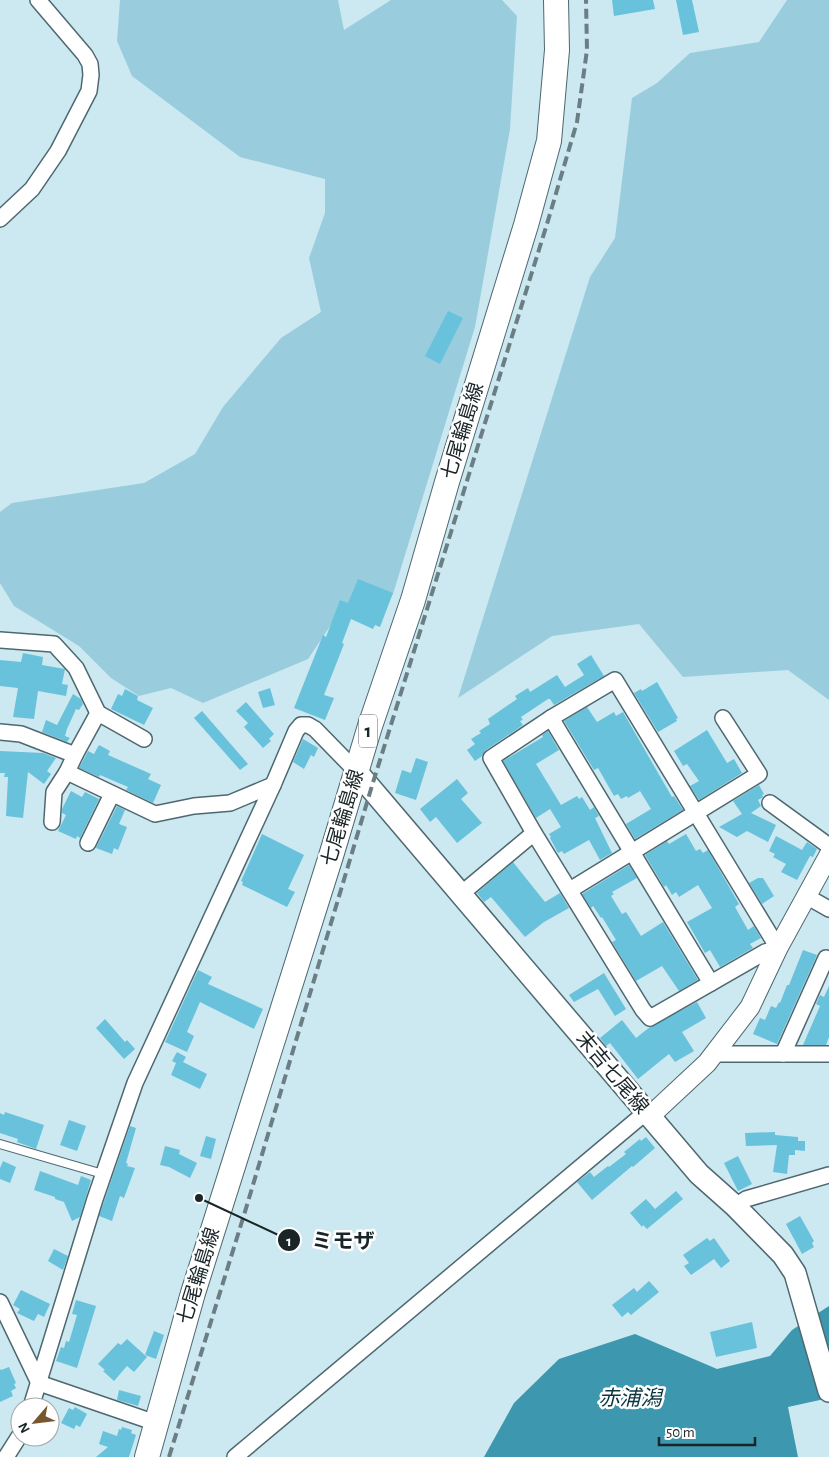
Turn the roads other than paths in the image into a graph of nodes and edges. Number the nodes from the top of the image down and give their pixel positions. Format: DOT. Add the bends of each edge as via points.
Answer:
graph roads {
  1 [pos="38,0"];
  2 [pos="556,0"];
  3 [pos="0,219"];
  4 [pos="0,640"];
  5 [pos="98,713"];
  6 [pos="552,718"];
  7 [pos="723,718"];
  8 [pos="0,732"];
  9 [pos="144,739"];
  10 [pos="75,755"];
  11 [pos="66,772"];
  12 [pos="356,772"];
  13 [pos="273,786"];
  14 [pos="112,794"];
  15 [pos="770,803"];
  16 [pos="696,812"];
  17 [pos="52,822"];
  18 [pos="534,833"];
  19 [pos="88,843"];
  20 [pos="829,846"];
  21 [pos="632,852"];
  22 [pos="829,855"];
  23 [pos="570,890"];
  24 [pos="461,894"];
  25 [pos="806,896"];
  26 [pos="828,905"];
  27 [pos="778,948"];
  28 [pos="826,958"];
  29 [pos="712,982"];
  30 [pos="714,1054"];
  31 [pos="783,1054"];
  32 [pos="829,1054"];
  33 [pos="647,1115"];
  34 [pos="0,1144"];
  35 [pos="104,1174"];
  36 [pos="829,1175"];
  37 [pos="735,1206"];
  38 [pos="0,1302"];
  39 [pos="39,1383"];
  40 [pos="829,1392"];
  41 [pos="34,1397"];
  42 [pos="156,1424"];
  43 [pos="146,1457"];
  44 [pos="235,1457"];
  1 -- 3 [label="street" via="85,55 91,70 89,91 58,151 32,189"];
  2 -- 12 [label="main road, 七尾輪島線 / 1" via="557,50 549,141 508,289"];
  4 -- 5 [label="street" via="54,644 76,668"];
  5 -- 9 [label="street"];
  5 -- 10 [label="street"];
  6 -- 16 [label="street" via="614,680"];
  6 -- 18 [label="street" via="491,758"];
  6 -- 21 [label="street"];
  7 -- 16 [label="street" via="759,774"];
  8 -- 10 [label="street" via="21,734"];
  10 -- 11 [label="street"];
  11 -- 14 [label="street"];
  11 -- 17 [label="street" via="54,792"];
  12 -- 13 [label="street" via="315,729 301,724"];
  12 -- 24 [label="main road, 末吉七尾線"];
  12 -- 42 [label="main road, 七尾輪島線 / 1" via="193,1293"];
  13 -- 14 [label="street" via="230,803 155,814"];
  13 -- 35 [label="street" via="135,1083"];
  14 -- 19 [label="street"];
  15 -- 20 [label="street"];
  16 -- 21 [label="street"];
  16 -- 27 [label="street"];
  18 -- 23 [label="street"];
  18 -- 24 [label="street"];
  21 -- 23 [label="street"];
  21 -- 29 [label="street"];
  22 -- 25 [label="street"];
  23 -- 29 [label="street" via="650,1018"];
  24 -- 33 [label="main road, 末吉七尾線"];
  25 -- 26 [label="street"];
  25 -- 27 [label="street"];
  27 -- 29 [label="street"];
  27 -- 30 [label="street" via="750,1007"];
  28 -- 31 [label="street"];
  30 -- 31 [label="street"];
  30 -- 33 [label="street"];
  31 -- 32 [label="street"];
  33 -- 37 [label="main road, 末吉七尾線" via="699,1174"];
  33 -- 44 [label="street"];
  34 -- 35 [label="lane"];
  35 -- 39 [label="street"];
  36 -- 37 [label="street"];
  37 -- 40 [label="main road, 末吉七尾線" via="783,1255 795,1273"];
  38 -- 39 [label="street"];
  39 -- 41 [label="street"];
  39 -- 42 [label="street"];
  42 -- 43 [label="main road, 七尾輪島線 / 1"];
}
